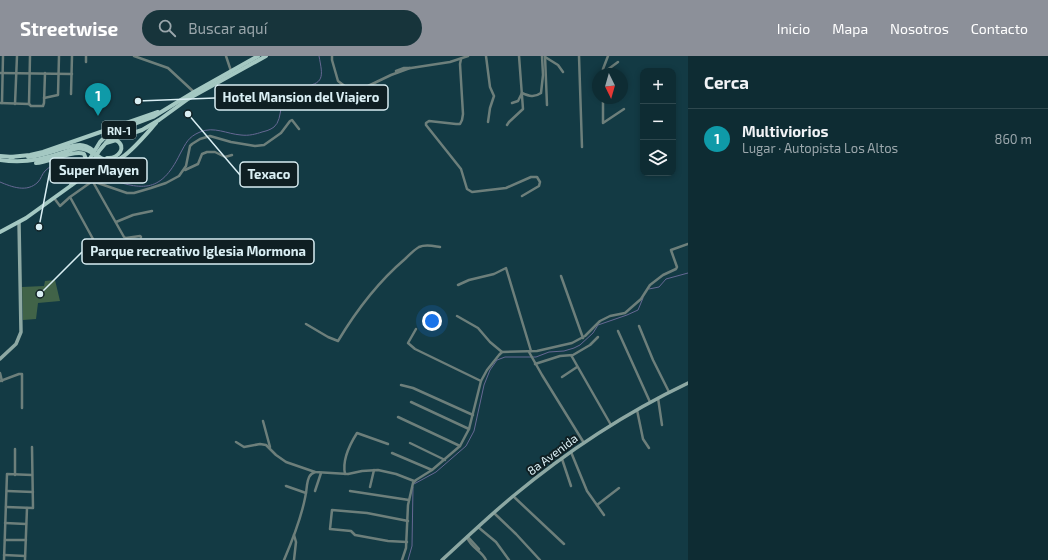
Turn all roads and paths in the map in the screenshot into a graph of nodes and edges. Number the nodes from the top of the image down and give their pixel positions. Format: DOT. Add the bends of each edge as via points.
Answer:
graph roads {
  1 [pos="3,56"];
  2 [pos="17,56"];
  3 [pos="30,56"];
  4 [pos="59,56"];
  5 [pos="72,56"];
  6 [pos="86,56"];
  7 [pos="134,56"];
  8 [pos="226,56"];
  9 [pos="258,56"];
  10 [pos="266,56"];
  11 [pos="332,56"];
  12 [pos="468,56"];
  13 [pos="486,56"];
  14 [pos="519,56"];
  15 [pos="544,56"];
  16 [pos="579,56"];
  17 [pos="608,56"];
  18 [pos="461,59"];
  19 [pos="86,62"];
  20 [pos="618,62"];
  21 [pos="410,68"];
  22 [pos="603,68"];
  23 [pos="610,68"];
  24 [pos="231,71"];
  25 [pos="396,71"];
  26 [pos="1,72"];
  27 [pos="563,72"];
  28 [pos="16,73"];
  29 [pos="30,73"];
  30 [pos="45,73"];
  31 [pos="58,74"];
  32 [pos="72,74"];
  33 [pos="195,93"];
  34 [pos="522,93"];
  35 [pos="71,94"];
  36 [pos="44,98"];
  37 [pos="1,103"];
  38 [pos="512,103"];
  39 [pos="15,104"];
  40 [pos="29,104"];
  41 [pos="604,104"];
  42 [pos="547,105"];
  43 [pos="164,109"];
  44 [pos="624,109"];
  45 [pos="159,120"];
  46 [pos="488,122"];
  47 [pos="507,125"];
  48 [pos="299,129"];
  49 [pos="104,144"];
  50 [pos="582,147"];
  51 [pos="90,150"];
  52 [pos="232,155"];
  53 [pos="0,156"];
  54 [pos="99,156"];
  55 [pos="10,157"];
  56 [pos="0,160"];
  57 [pos="94,160"];
  58 [pos="13,162"];
  59 [pos="87,166"];
  60 [pos="184,171"];
  61 [pos="92,181"];
  62 [pos="522,196"];
  63 [pos="70,197"];
  64 [pos="54,198"];
  65 [pos="152,211"];
  66 [pos="19,222"];
  67 [pos="116,222"];
  68 [pos="0,232"];
  69 [pos="141,237"];
  70 [pos="93,239"];
  71 [pos="688,244"];
  72 [pos="440,247"];
  73 [pos="562,276"];
  74 [pos="458,285"];
  75 [pos="457,316"];
  76 [pos="306,324"];
  77 [pos="639,326"];
  78 [pos="416,329"];
  79 [pos="618,330"];
  80 [pos="598,337"];
  81 [pos="583,338"];
  82 [pos="502,352"];
  83 [pos="531,353"];
  84 [pos="571,355"];
  85 [pos="0,359"];
  86 [pos="535,363"];
  87 [pos="577,367"];
  88 [pos="0,373"];
  89 [pos="562,378"];
  90 [pos="1,381"];
  91 [pos="481,381"];
  92 [pos="688,383"];
  93 [pos="401,385"];
  94 [pos="688,389"];
  95 [pos="669,392"];
  96 [pos="658,398"];
  97 [pos="411,402"];
  98 [pos="650,403"];
  99 [pos="22,408"];
  100 [pos="637,410"];
  101 [pos="473,415"];
  102 [pos="398,416"];
  103 [pos="263,421"];
  104 [pos="662,424"];
  105 [pos="611,425"];
  106 [pos="470,428"];
  107 [pos="236,442"];
  108 [pos="410,443"];
  109 [pos="584,443"];
  110 [pos="388,444"];
  111 [pos="460,446"];
  112 [pos="32,447"];
  113 [pos="649,448"];
  114 [pos="15,449"];
  115 [pos="271,449"];
  116 [pos="571,452"];
  117 [pos="392,453"];
  118 [pos="562,459"];
  119 [pos="445,460"];
  120 [pos="374,470"];
  121 [pos="432,470"];
  122 [pos="315,472"];
  123 [pos="320,473"];
  124 [pos="345,474"];
  125 [pos="15,475"];
  126 [pos="32,475"];
  127 [pos="414,481"];
  128 [pos="286,486"];
  129 [pos="571,486"];
  130 [pos="370,487"];
  131 [pos="619,488"];
  132 [pos="315,490"];
  133 [pos="6,491"];
  134 [pos="350,491"];
  135 [pos="33,492"];
  136 [pos="306,493"];
  137 [pos="513,496"];
  138 [pos="409,500"];
  139 [pos="597,505"];
  140 [pos="6,507"];
  141 [pos="27,508"];
  142 [pos="494,513"];
  143 [pos="604,515"];
  144 [pos="408,521"];
  145 [pos="5,523"];
  146 [pos="26,524"];
  147 [pos="478,527"];
  148 [pos="294,534"];
  149 [pos="467,536"];
  150 [pos="5,540"];
  151 [pos="26,540"];
  152 [pos="407,542"];
  153 [pos="564,544"];
  154 [pos="4,555"];
  155 [pos="25,556"];
  156 [pos="486,559"];
  157 [pos="4,560"];
  158 [pos="25,560"];
  159 [pos="284,560"];
  160 [pos="294,560"];
  161 [pos="402,560"];
  162 [pos="442,560"];
  163 [pos="509,560"];
  164 [pos="540,560"];
  1 -- 26 [label="street"];
  2 -- 28 [label="street"];
  3 -- 29 [label="street"];
  4 -- 31 [label="street"];
  5 -- 32 [label="street"];
  6 -- 19 [label="street"];
  7 -- 33 [label="street" via="168,68"];
  8 -- 24 [label="street"];
  9 -- 24 [label="main road, RN-1"];
  10 -- 33 [label="main road, RN-1"];
  11 -- 21 [label="street" via="338,81 350,90 368,86"];
  12 -- 18 [label="street"];
  13 -- 46 [label="street" via="494,96"];
  14 -- 34 [label="street"];
  15 -- 27 [label="street" via="558,65"];
  15 -- 34 [label="street" via="541,93 532,97"];
  15 -- 42 [label="street"];
  16 -- 50 [label="street"];
  17 -- 22 [label="street"];
  18 -- 21 [label="street"];
  18 -- 62 [label="street" via="463,114 460,124 429,121 426,126 461,169 469,191 506,188 532,177 537,178 539,186"];
  20 -- 23 [label="street"];
  21 -- 25 [label="street"];
  24 -- 33 [label="main road, RN-1"];
  26 -- 28 [label="street"];
  26 -- 37 [label="street"];
  28 -- 29 [label="street"];
  28 -- 39 [label="street"];
  29 -- 30 [label="street"];
  29 -- 40 [label="street"];
  30 -- 31 [label="street"];
  30 -- 36 [label="street"];
  31 -- 32 [label="street"];
  31 -- 36 [label="street" via="58,96"];
  32 -- 35 [label="street"];
  33 -- 43 [label="main road, RN-1"];
  33 -- 45 [label="main road, RN-1"];
  34 -- 38 [label="street" via="518,101"];
  34 -- 47 [label="street" via="523,109"];
  36 -- 40 [label="street" via="42,106"];
  37 -- 39 [label="street"];
  39 -- 40 [label="street"];
  41 -- 44 [label="street" via="603,123"];
  43 -- 55 [label="main road" via="42,152"];
  43 -- 59 [label="main road, RN-1" via="144,122 105,137"];
  45 -- 49 [label="main road, RN-1" via="138,132 110,138"];
  45 -- 54 [label="main road" via="119,159 110,160"];
  48 -- 60 [label="street" via="292,120 270,141 255,146 209,136 190,146"];
  49 -- 54 [label="main road" via="116,140 121,144 121,151 110,158"];
  49 -- 57 [label="main road, RN-1"];
  51 -- 54 [label="main road"];
  51 -- 55 [label="main road" via="80,145 33,157"];
  51 -- 58 [label="main road" via="78,149 36,161"];
  52 -- 60 [label="street" via="225,157 215,152 207,152 202,154 198,164"];
  53 -- 55 [label="main road"];
  56 -- 58 [label="main road"];
  57 -- 59 [label="main road, RN-1"];
  57 -- 61 [label="street" via="107,169"];
  58 -- 59 [label="main road" via="43,162 78,152 84,154"];
  59 -- 64 [label="main road, RN-1" via="70,186"];
  60 -- 61 [label="street" via="173,180 134,193 118,191"];
  61 -- 63 [label="street"];
  61 -- 67 [label="street"];
  63 -- 64 [label="street" via="60,206"];
  63 -- 70 [label="street"];
  64 -- 66 [label="main road, RN-1"];
  65 -- 67 [label="street" via="128,216"];
  66 -- 68 [label="main road, RN-1"];
  66 -- 85 [label="street" via="21,332 16,344"];
  67 -- 69 [label="street" via="125,238"];
  71 -- 81 [label="street" via="672,250 676,269 650,285 641,299 626,312 600,320"];
  72 -- 76 [label="street" via="420,247 398,265 354,316 338,341"];
  73 -- 81 [label="street"];
  74 -- 83 [label="street" via="506,268"];
  75 -- 82 [label="street" via="478,328"];
  77 -- 95 [label="street"];
  78 -- 91 [label="street" via="408,343 415,349"];
  79 -- 98 [label="street"];
  80 -- 84 [label="street" via="590,345"];
  81 -- 83 [label="street"];
  82 -- 83 [label="street"];
  82 -- 91 [label="street"];
  83 -- 86 [label="street"];
  84 -- 86 [label="street"];
  84 -- 87 [label="street"];
  86 -- 109 [label="street"];
  87 -- 89 [label="street"];
  87 -- 105 [label="street"];
  88 -- 90 [label="street"];
  90 -- 99 [label="street" via="22,374"];
  91 -- 101 [label="street"];
  92 -- 94 [label="street"];
  92 -- 95 [label="street, 8a Avenida"];
  93 -- 101 [label="street"];
  95 -- 96 [label="street, 8a Avenida"];
  96 -- 98 [label="street, 8a Avenida"];
  96 -- 104 [label="street"];
  97 -- 106 [label="street"];
  98 -- 100 [label="street, 8a Avenida"];
  100 -- 105 [label="street, 8a Avenida"];
  100 -- 113 [label="street" via="643,439"];
  101 -- 106 [label="street"];
  102 -- 111 [label="street"];
  103 -- 115 [label="street"];
  105 -- 109 [label="street, 8a Avenida"];
  106 -- 111 [label="street"];
  107 -- 115 [label="street" via="244,447 262,444"];
  108 -- 119 [label="street"];
  109 -- 116 [label="street, 8a Avenida"];
  110 -- 124 [label="street" via="357,433 344,466"];
  111 -- 119 [label="street"];
  112 -- 126 [label="street"];
  114 -- 125 [label="street"];
  115 -- 122 [label="street" via="286,462"];
  116 -- 118 [label="street, 8a Avenida"];
  116 -- 139 [label="street" via="587,491"];
  117 -- 121 [label="street"];
  118 -- 129 [label="street"];
  118 -- 137 [label="street, 8a Avenida"];
  119 -- 121 [label="street"];
  120 -- 124 [label="street"];
  120 -- 127 [label="street"];
  120 -- 130 [label="street"];
  121 -- 127 [label="street"];
  122 -- 123 [label="street"];
  122 -- 136 [label="street" via="309,477"];
  123 -- 124 [label="street"];
  123 -- 132 [label="street"];
  125 -- 126 [label="street"];
  125 -- 133 [label="street" via="7,474"];
  126 -- 135 [label="street"];
  127 -- 138 [label="street"];
  128 -- 136 [label="street"];
  131 -- 139 [label="street"];
  133 -- 135 [label="street"];
  133 -- 140 [label="street"];
  134 -- 138 [label="street"];
  135 -- 141 [label="street" via="33,508"];
  136 -- 148 [label="street"];
  137 -- 142 [label="street, 8a Avenida"];
  137 -- 153 [label="street"];
  138 -- 144 [label="street"];
  139 -- 143 [label="street"];
  140 -- 141 [label="street"];
  140 -- 145 [label="street"];
  141 -- 146 [label="street"];
  142 -- 147 [label="street, 8a Avenida"];
  142 -- 164 [label="street"];
  144 -- 152 [label="street"];
  144 -- 152 [label="street" via="367,513 332,510 330,522 330,529 351,531 355,535 388,542"];
  145 -- 146 [label="street"];
  145 -- 150 [label="street"];
  146 -- 151 [label="street"];
  147 -- 149 [label="street, 8a Avenida"];
  147 -- 163 [label="street" via="496,542"];
  148 -- 159 [label="street"];
  148 -- 160 [label="street"];
  149 -- 156 [label="street"];
  149 -- 162 [label="street, 8a Avenida"];
  150 -- 151 [label="street"];
  150 -- 154 [label="street"];
  151 -- 155 [label="street"];
  152 -- 161 [label="street"];
  154 -- 155 [label="street"];
  154 -- 157 [label="street"];
  155 -- 158 [label="street"];
}
